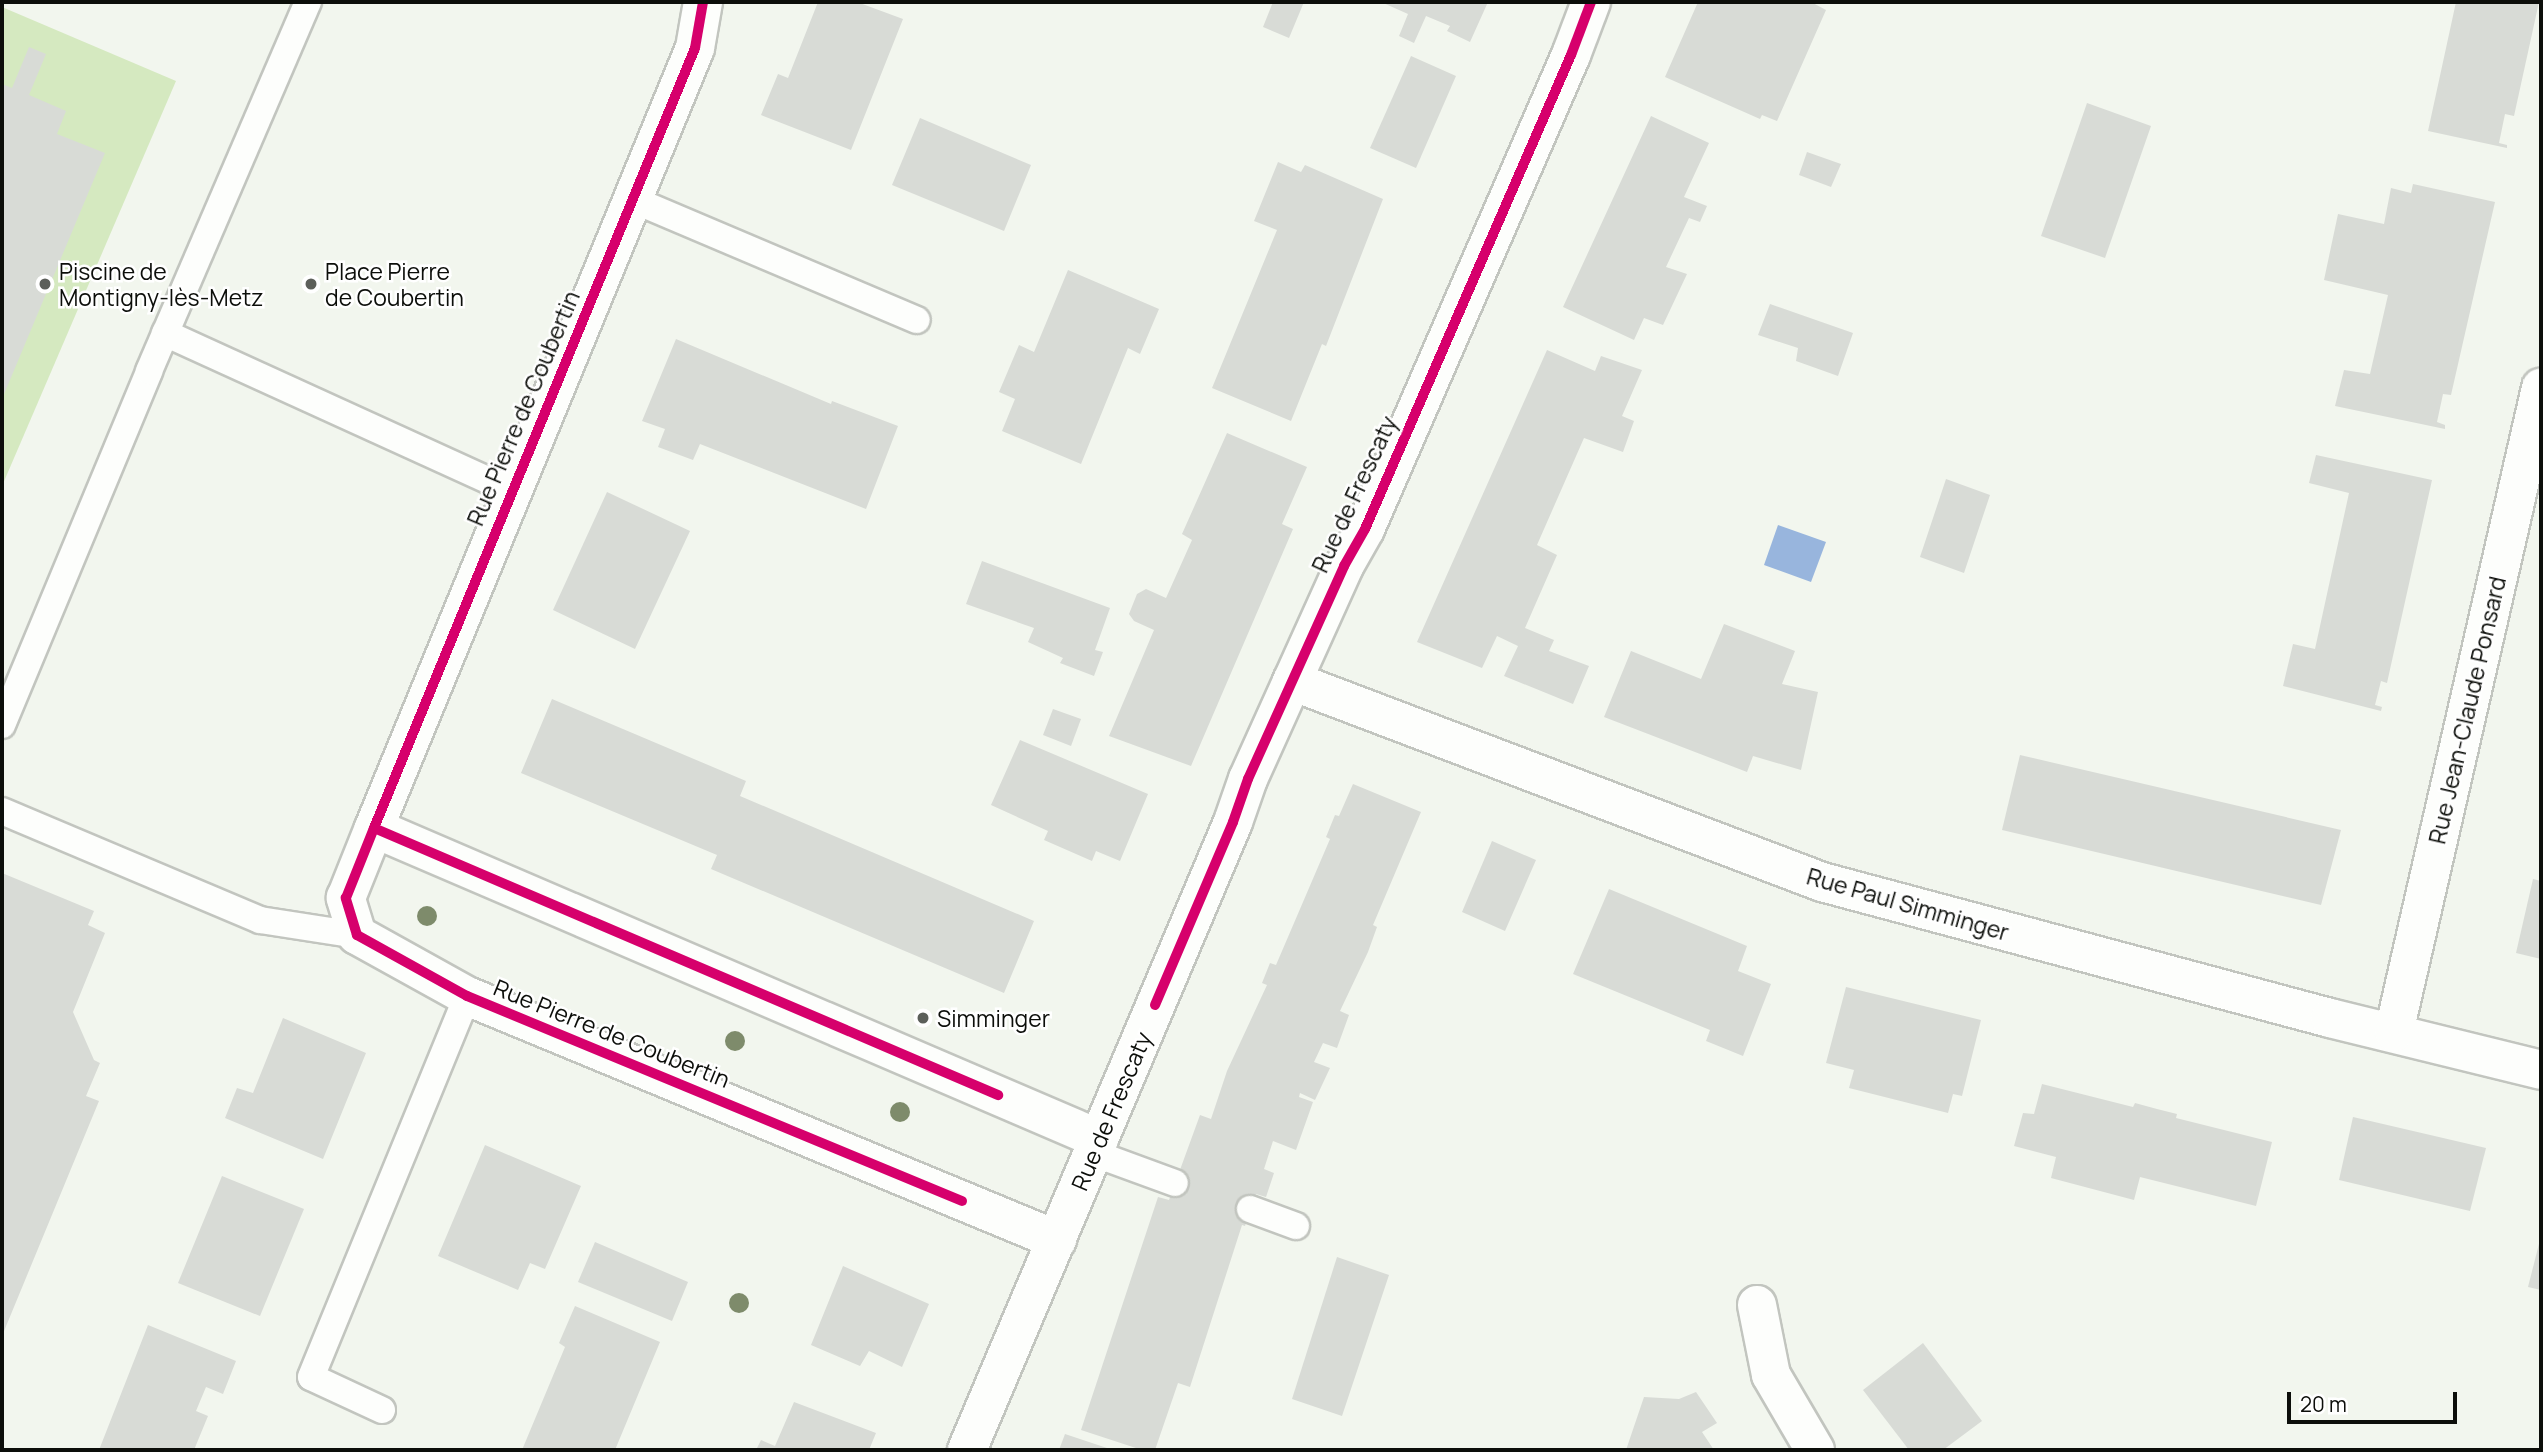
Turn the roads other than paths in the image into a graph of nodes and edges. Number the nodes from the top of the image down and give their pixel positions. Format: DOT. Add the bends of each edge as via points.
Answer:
graph roads {
  1 [pos="308,2"];
  2 [pos="703,2"];
  3 [pos="1591,2"];
  4 [pos="634,200"];
  5 [pos="917,320"];
  6 [pos="165,333"];
  7 [pos="2541,388"];
  8 [pos="511,491"];
  9 [pos="1292,681"];
  10 [pos="2,725"];
  11 [pos="2,811"];
  12 [pos="374,828"];
  13 [pos="357,935"];
  14 [pos="467,996"];
  15 [pos="2394,1032"];
  16 [pos="2541,1070"];
  17 [pos="1096,1146"];
  18 [pos="1175,1183"];
  19 [pos="1250,1209"];
  20 [pos="1296,1226"];
  21 [pos="1057,1240"];
  22 [pos="1757,1306"];
  23 [pos="382,1410"];
  24 [pos="967,1450"];
  25 [pos="1815,1450"];
  1 -- 6 [label="lane"];
  2 -- 4 [label="street, Rue Pierre de Coubertin" via="695,48"];
  3 -- 9 [label="street, Rue de Frescaty" via="1365,529"];
  4 -- 5 [label="lane"];
  4 -- 8 [label="street, Rue Pierre de Coubertin"];
  6 -- 8 [label="lane"];
  6 -- 10 [label="lane"];
  7 -- 15 [label="street, Rue Jean-Claude Ponsard"];
  8 -- 12 [label="street, Rue Pierre de Coubertin"];
  9 -- 15 [label="street, Rue Paul Simminger" via="1822,882"];
  9 -- 17 [label="street, Rue de Frescaty"];
  11 -- 13 [label="lane" via="260,920"];
  12 -- 13 [label="street, Rue Pierre de Coubertin" via="345,898"];
  12 -- 17 [label="street"];
  13 -- 14 [label="street, Rue Pierre de Coubertin"];
  14 -- 21 [label="street, Rue Pierre de Coubertin"];
  14 -- 23 [label="lane, Rue Pierre de Coubertin" via="311,1377"];
  15 -- 16 [label="street, Rue Paul Simminger"];
  17 -- 18 [label="lane"];
  17 -- 21 [label="street, Rue de Frescaty"];
  19 -- 20 [label="lane"];
  21 -- 24 [label="street, Rue de Frescaty"];
  22 -- 25 [label="street" via="1771,1375"];
}
